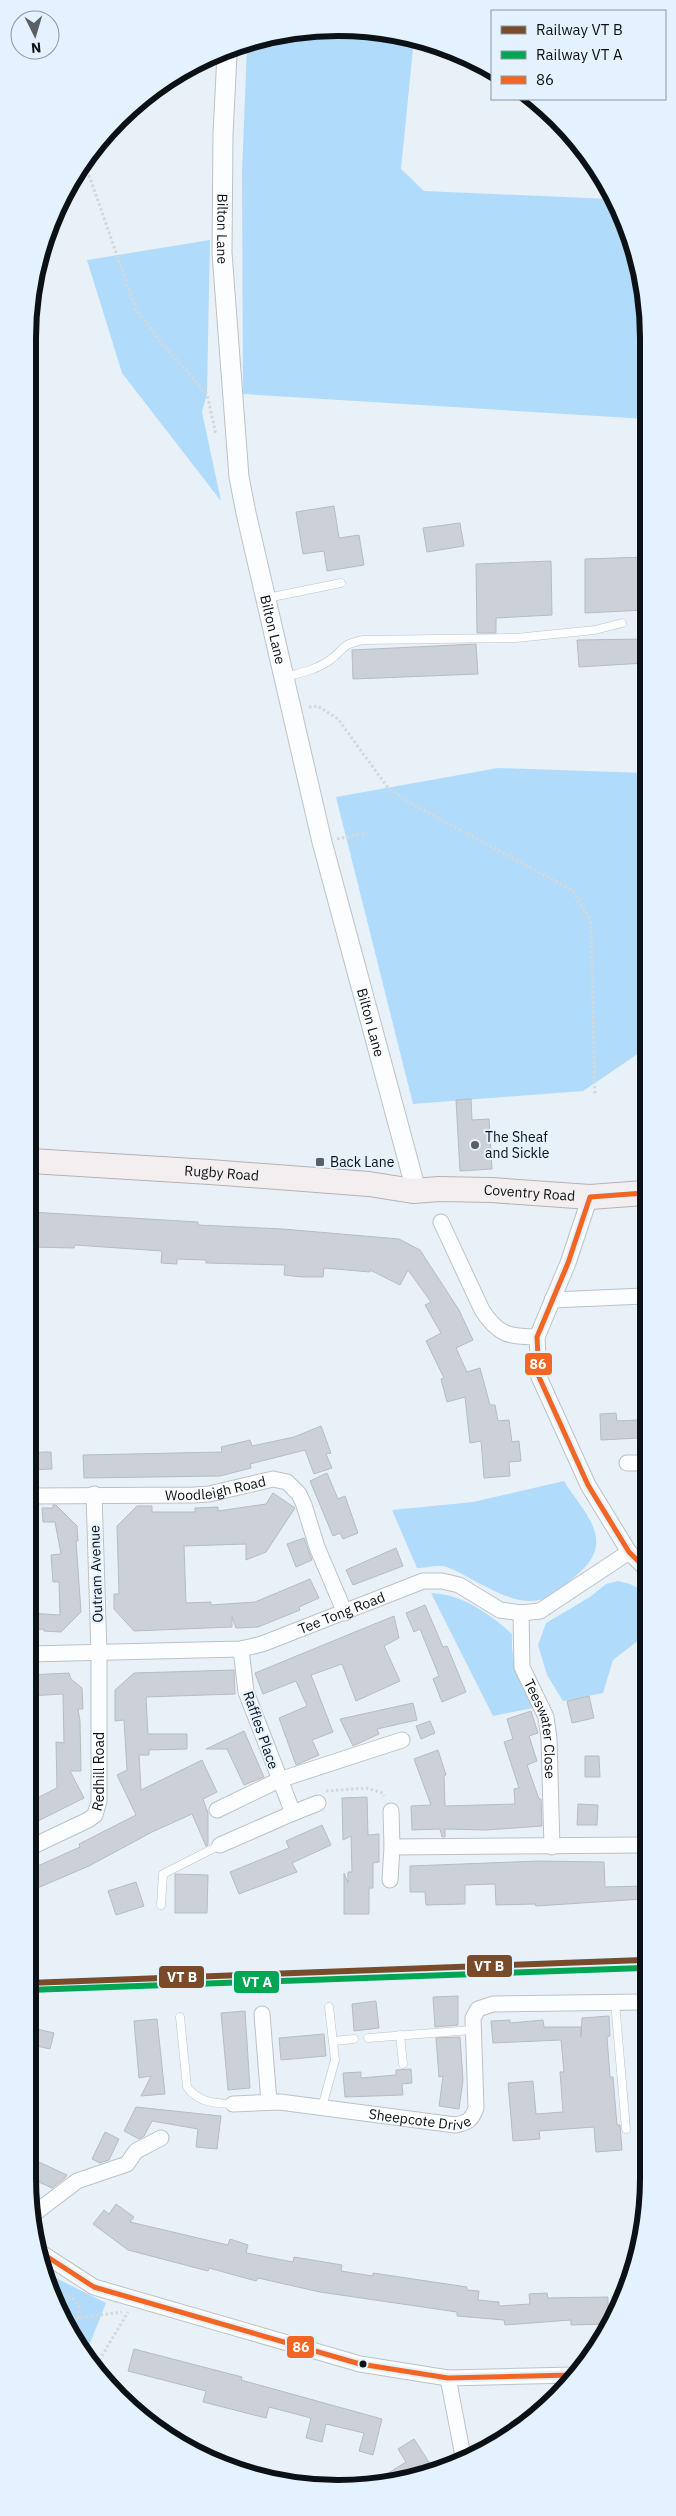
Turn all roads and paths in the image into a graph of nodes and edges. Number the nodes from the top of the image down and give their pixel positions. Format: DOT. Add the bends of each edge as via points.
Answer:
graph roads {
  1 [pos="227,58"];
  2 [pos="87,170"];
  3 [pos="217,437"];
  4 [pos="341,583"];
  5 [pos="265,599"];
  6 [pos="622,622"];
  7 [pos="283,678"];
  8 [pos="314,707"];
  9 [pos="367,833"];
  10 [pos="322,842"];
  11 [pos="595,1096"];
  12 [pos="36,1161"];
  13 [pos="414,1191"];
  14 [pos="640,1193"];
  15 [pos="590,1197"];
  16 [pos="441,1222"];
  17 [pos="640,1296"];
  18 [pos="552,1300"];
  19 [pos="538,1337"];
  20 [pos="627,1463"];
  21 [pos="640,1463"];
  22 [pos="94,1494"];
  23 [pos="36,1496"];
  24 [pos="629,1552"];
  25 [pos="640,1563"];
  26 [pos="345,1613"];
  27 [pos="521,1613"];
  28 [pos="241,1649"];
  29 [pos="99,1653"];
  30 [pos="36,1654"];
  31 [pos="402,1740"];
  32 [pos="279,1780"];
  33 [pos="319,1798"];
  34 [pos="217,1810"];
  35 [pos="390,1811"];
  36 [pos="293,1813"];
  37 [pos="36,1844"];
  38 [pos="220,1845"];
  39 [pos="640,1845"];
  40 [pos="392,1847"];
  41 [pos="552,1847"];
  42 [pos="390,1880"];
  43 [pos="161,1905"];
  44 [pos="615,2002"];
  45 [pos="640,2002"];
  46 [pos="329,2007"];
  47 [pos="262,2014"];
  48 [pos="180,2018"];
  49 [pos="472,2030"];
  50 [pos="400,2035"];
  51 [pos="368,2038"];
  52 [pos="354,2039"];
  53 [pos="333,2041"];
  54 [pos="403,2064"];
  55 [pos="269,2102"];
  56 [pos="233,2104"];
  57 [pos="322,2107"];
  58 [pos="626,2130"];
  59 [pos="161,2138"];
  60 [pos="38,2211"];
  61 [pos="47,2257"];
  62 [pos="59,2293"];
  63 [pos="132,2305"];
  64 [pos="78,2318"];
  65 [pos="71,2319"];
  66 [pos="74,2324"];
  67 [pos="99,2362"];
  68 [pos="566,2375"];
  69 [pos="448,2378"];
  70 [pos="462,2453"];
  1 -- 5 [label="street, Bilton Lane" via="222,253 239,477"];
  2 -- 3 [label="path" via="136,309 206,394"];
  4 -- 5 [label="lane"];
  5 -- 7 [label="street, Bilton Lane"];
  6 -- 7 [label="lane" via="586,631 516,638 363,640 345,644 330,660 312,670"];
  7 -- 10 [label="street, Bilton Lane"];
  8 -- 11 [label="path" via="318,706 338,719 388,788 572,890 591,920"];
  9 -- 10 [label="path"];
  10 -- 13 [label="street, Bilton Lane"];
  12 -- 13 [label="main road, Rugby Road" via="369,1184"];
  13 -- 15 [label="main road, Coventry Road" via="491,1190"];
  14 -- 15 [label="main road, Coventry Road"];
  15 -- 18 [label="street"];
  16 -- 19 [label="street" via="490,1322 513,1337"];
  17 -- 18 [label="street"];
  18 -- 19 [label="street"];
  19 -- 24 [label="street" via="539,1377 588,1485"];
  20 -- 21 [label="street"];
  22 -- 23 [label="street, Woodleigh Road"];
  22 -- 26 [label="street, Woodleigh Road" via="202,1494 273,1479 287,1482 304,1504 317,1547"];
  22 -- 29 [label="street, Outram Avenue"];
  24 -- 25 [label="street"];
  24 -- 27 [label="street, Tee Tong Road" via="540,1611"];
  26 -- 27 [label="street, Tee Tong Road" via="423,1581 442,1581 459,1585 500,1610"];
  26 -- 28 [label="street, Tee Tong Road"];
  27 -- 41 [label="street, Teeswater Close" via="522,1667 546,1718 549,1739"];
  28 -- 29 [label="street, Tee Tong Road"];
  28 -- 32 [label="street, Raffles Place" via="246,1692"];
  29 -- 30 [label="street, Tee Tong Road"];
  29 -- 37 [label="street, Redhill Road" via="99,1802 95,1815"];
  31 -- 32 [label="street, Raffles Place"];
  32 -- 34 [label="street, Raffles Place"];
  32 -- 36 [label="street"];
  33 -- 35 [label="path" via="366,1788 383,1793"];
  33 -- 36 [label="street"];
  35 -- 40 [label="street"];
  36 -- 38 [label="street"];
  38 -- 43 [label="lane" via="163,1874"];
  39 -- 41 [label="street"];
  40 -- 41 [label="street"];
  40 -- 42 [label="street"];
  44 -- 45 [label="street, Sheepcote Drive"];
  44 -- 49 [label="street, Sheepcote Drive" via="485,2005 474,2014"];
  44 -- 58 [label="lane"];
  46 -- 53 [label="lane"];
  47 -- 55 [label="street"];
  48 -- 56 [label="lane" via="187,2087 202,2100"];
  49 -- 50 [label="lane"];
  49 -- 57 [label="street, Sheepcote Drive" via="476,2108 469,2121 455,2125"];
  50 -- 51 [label="lane"];
  50 -- 54 [label="lane"];
  52 -- 53 [label="lane"];
  53 -- 57 [label="lane" via="335,2060"];
  55 -- 56 [label="street, Sheepcote Drive"];
  55 -- 57 [label="street, Sheepcote Drive"];
  59 -- 60 [label="street" via="136,2151 126,2164 77,2181"];
  61 -- 63 [label="street" via="94,2287"];
  62 -- 64 [label="path" via="74,2299 80,2310"];
  63 -- 64 [label="path"];
  63 -- 67 [label="path"];
  63 -- 69 [label="street" via="360,2364"];
  64 -- 65 [label="path"];
  64 -- 66 [label="path"];
  68 -- 69 [label="street"];
  69 -- 70 [label="street"];
}
